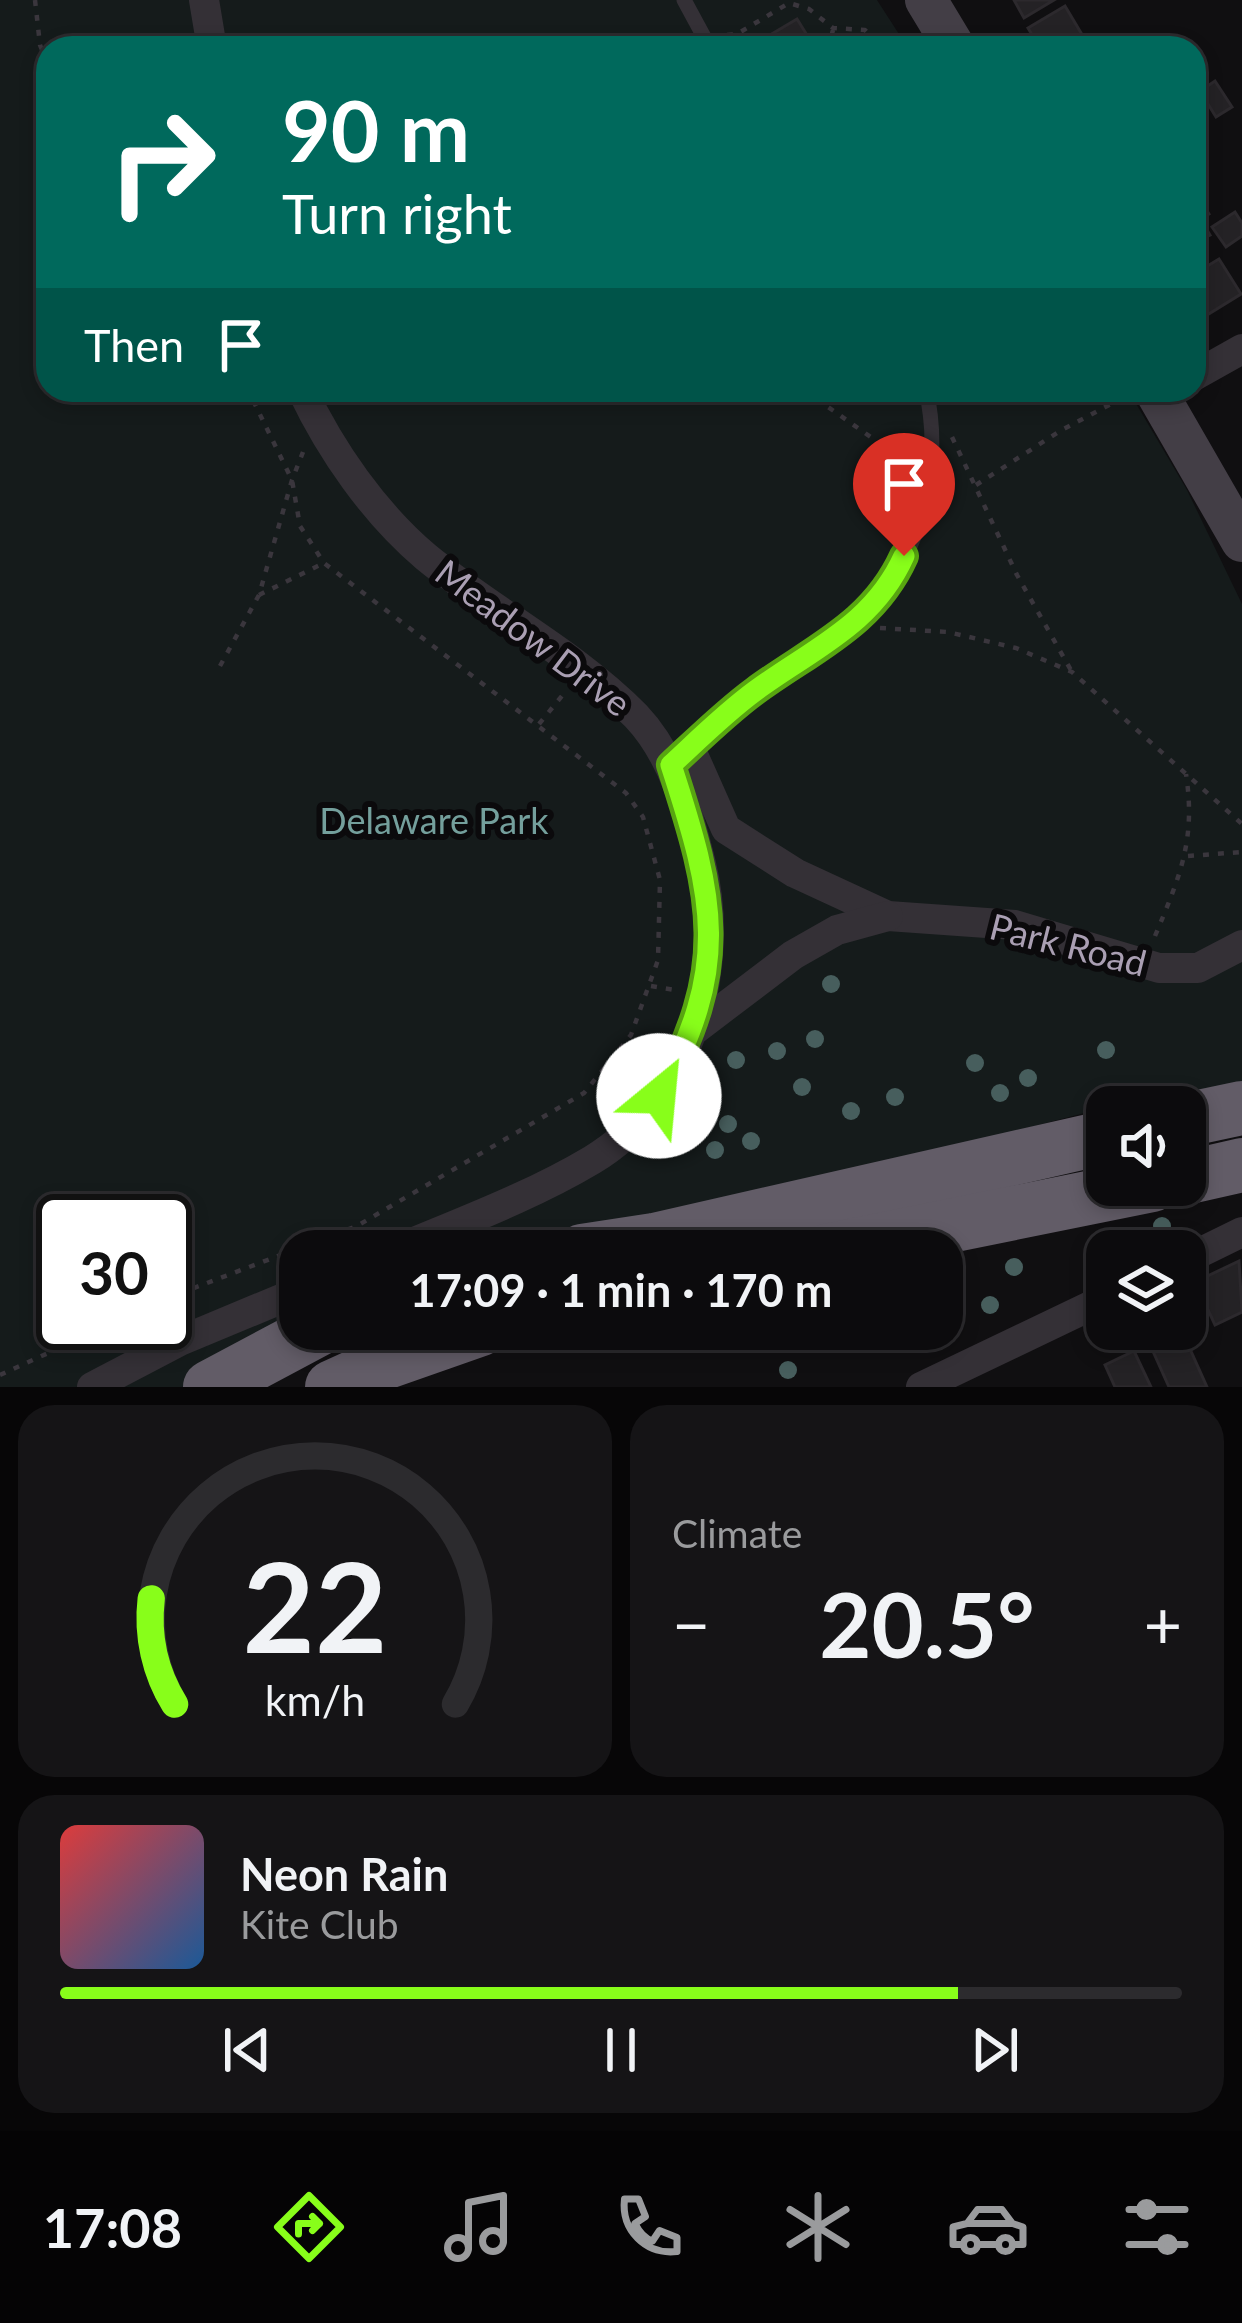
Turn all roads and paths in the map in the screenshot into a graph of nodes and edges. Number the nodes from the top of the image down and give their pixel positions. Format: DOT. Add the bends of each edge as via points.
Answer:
graph roads {
  1 [pos="35,0"];
  2 [pos="204,0"];
  3 [pos="684,0"];
  4 [pos="926,0"];
  5 [pos="777,4"];
  6 [pos="833,28"];
  7 [pos="39,36"];
  8 [pos="210,36"];
  9 [pos="709,36"];
  10 [pos="737,36"];
  11 [pos="831,36"];
  12 [pos="871,36"];
  13 [pos="948,36"];
  14 [pos="1242,349"];
  15 [pos="1206,367"];
  16 [pos="254,402"];
  17 [pos="308,402"];
  18 [pos="821,402"];
  19 [pos="929,402"];
  20 [pos="1130,402"];
  21 [pos="1169,402"];
  22 [pos="317,421"];
  23 [pos="947,428"];
  24 [pos="292,480"];
  25 [pos="976,485"];
  26 [pos="924,504"];
  27 [pos="1242,541"];
  28 [pos="324,563"];
  29 [pos="259,595"];
  30 [pos="850,627"];
  31 [pos="220,666"];
  32 [pos="583,669"];
  33 [pos="1072,672"];
  34 [pos="539,724"];
  35 [pos="681,757"];
  36 [pos="1185,772"];
  37 [pos="1242,824"];
  38 [pos="1242,852"];
  39 [pos="1187,856"];
  40 [pos="889,916"];
  41 [pos="1242,945"];
  42 [pos="1143,963"];
  43 [pos="693,1030"];
  44 [pos="1242,1108"];
  45 [pos="1206,1116"];
  46 [pos="1086,1142"];
  47 [pos="1242,1165"];
  48 [pos="1206,1173"];
  49 [pos="1086,1198"];
  50 [pos="439,1230"];
  51 [pos="697,1230"];
  52 [pos="930,1230"];
  53 [pos="1242,1232"];
  54 [pos="1206,1250"];
  55 [pos="192,1289"];
  56 [pos="279,1300"];
  57 [pos="1086,1309"];
  58 [pos="55,1350"];
  59 [pos="280,1350"];
  60 [pos="421,1350"];
  61 [pos="0,1375"];
  62 [pos="941,1383"];
  63 [pos="92,1387"];
  64 [pos="210,1387"];
  65 [pos="332,1387"];
  1 -- 7 [label="path"];
  2 -- 8 [label="street"];
  3 -- 9 [label="lane"];
  4 -- 13 [label="street"];
  5 -- 6 [label="path" via="801,5"];
  5 -- 10 [label="path" via="765,22"];
  6 -- 11 [label="path"];
  6 -- 12 [label="path"];
  14 -- 15 [label="street"];
  16 -- 24 [label="path"];
  17 -- 22 [label="street, Meadow Drive"];
  18 -- 26 [label="path" via="882,445"];
  19 -- 26 [label="lane"];
  20 -- 25 [label="path" via="1060,431"];
  21 -- 27 [label="street"];
  22 -- 24 [label="path"];
  22 -- 32 [label="street, Meadow Drive" via="422,554"];
  23 -- 25 [label="path"];
  24 -- 28 [label="path" via="300,526"];
  24 -- 29 [label="path"];
  25 -- 33 [label="path"];
  26 -- 30 [label="lane" via="890,587"];
  28 -- 29 [label="path"];
  28 -- 34 [label="path"];
  29 -- 31 [label="path"];
  30 -- 33 [label="path" via="948,632"];
  30 -- 35 [label="lane" via="752,693"];
  32 -- 34 [label="path"];
  32 -- 35 [label="street, Meadow Drive"];
  33 -- 36 [label="path"];
  34 -- 55 [label="path" via="626,793 643,818 660,880 658,960 631,1035 584,1093 392,1206"];
  35 -- 40 [label="street, Park Road" via="726,829 795,873"];
  35 -- 43 [label="street, Meadow Drive" via="710,936"];
  36 -- 37 [label="path"];
  36 -- 39 [label="path"];
  38 -- 39 [label="path"];
  39 -- 42 [label="path"];
  40 -- 42 [label="street, Park Road" via="1015,925"];
  40 -- 43 [label="street, Park Road" via="837,930"];
  41 -- 42 [label="street, Park Road" via="1198,968"];
  43 -- 50 [label="street, Meadow Drive" via="659,1096 594,1159"];
  44 -- 45 [label="highway"];
  46 -- 51 [label="highway"];
  47 -- 48 [label="highway"];
  49 -- 52 [label="highway"];
  53 -- 54 [label="street"];
  56 -- 63 [label="street"];
  57 -- 62 [label="street"];
  58 -- 61 [label="path"];
  59 -- 64 [label="highway"];
  60 -- 65 [label="highway"];
}
